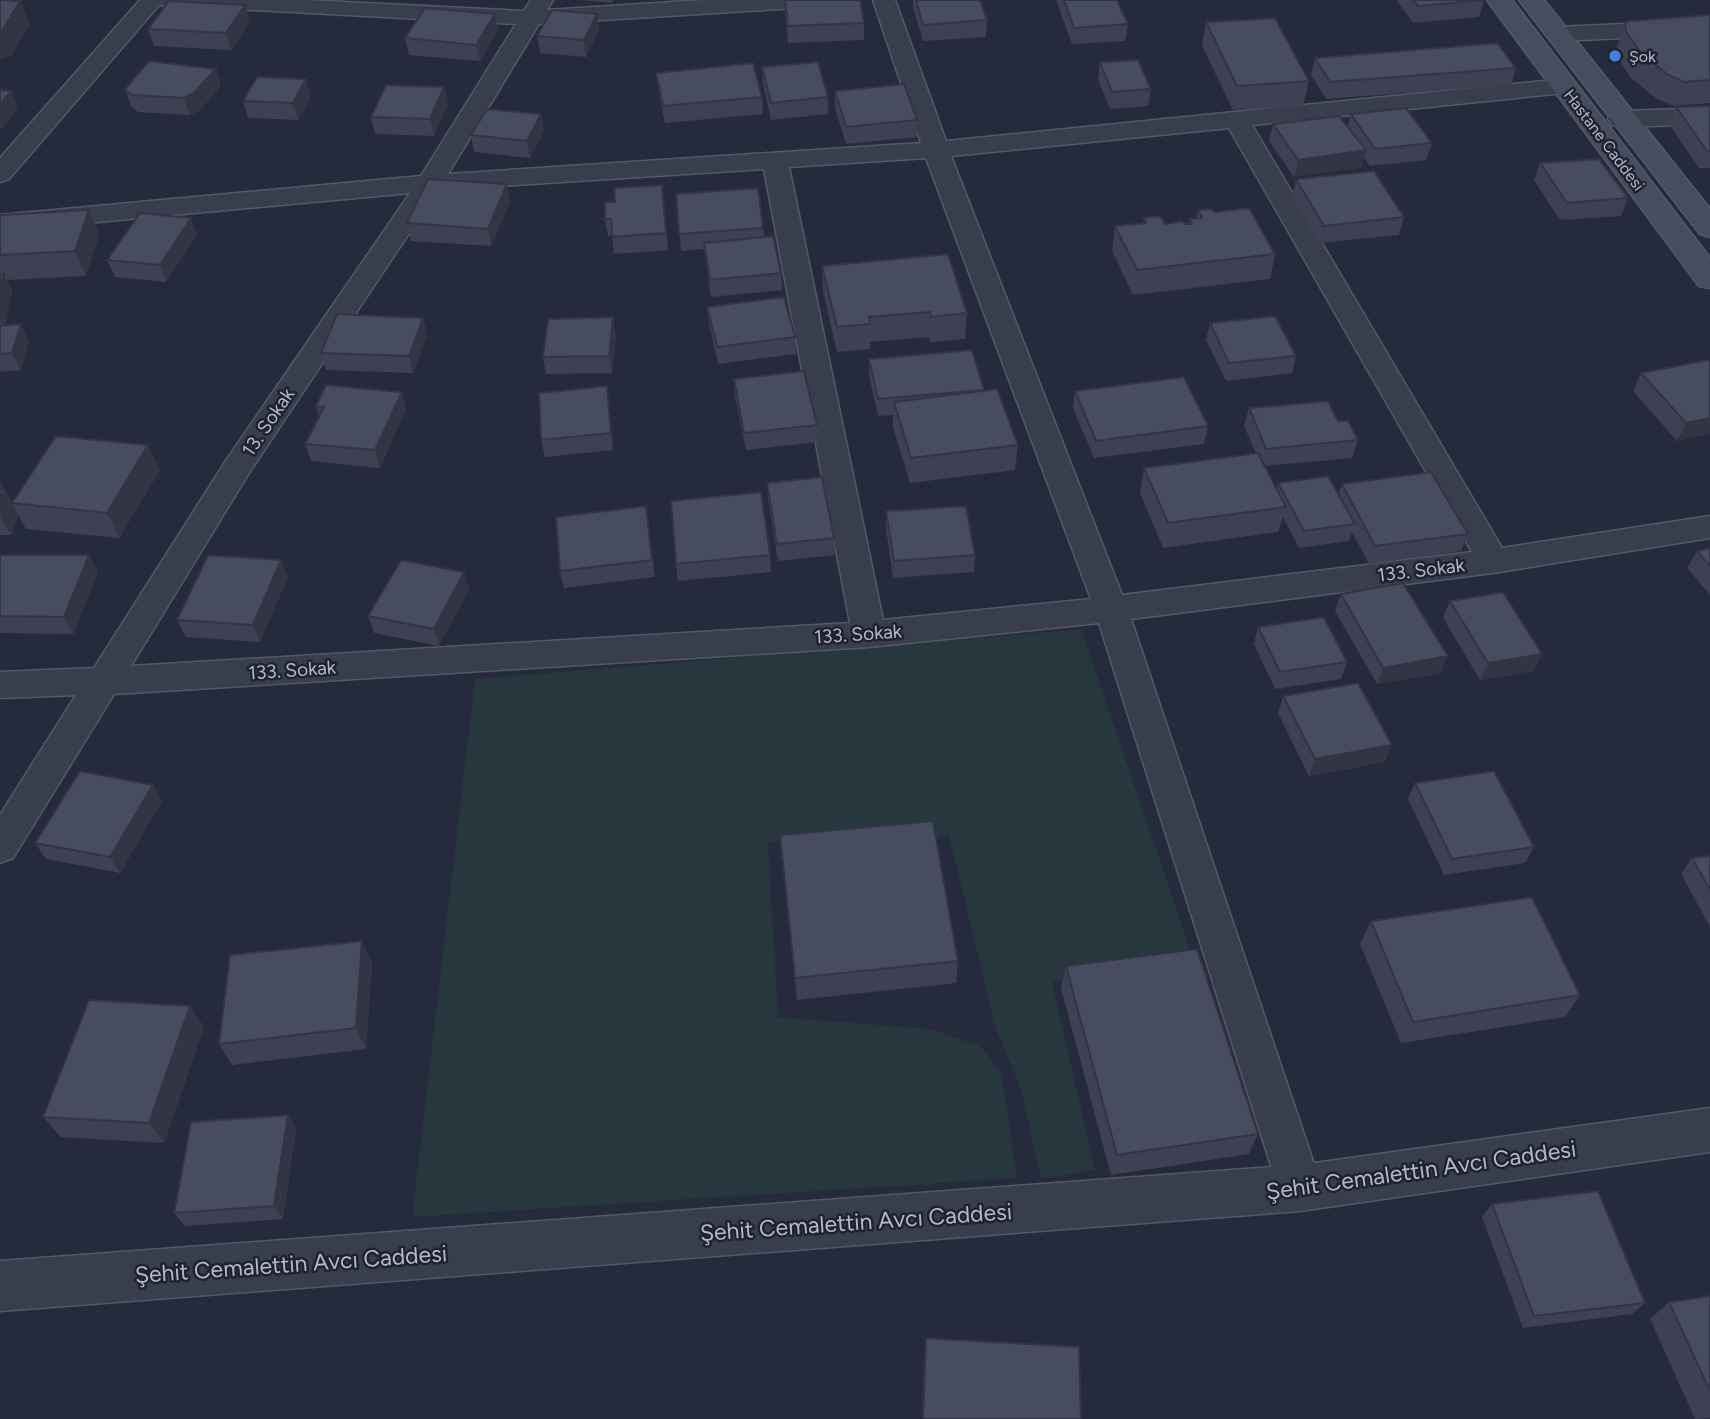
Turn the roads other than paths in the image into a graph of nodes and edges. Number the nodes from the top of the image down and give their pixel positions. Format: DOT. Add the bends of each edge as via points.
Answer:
graph roads {
  1 [pos="152,0"];
  2 [pos="165,0"];
  3 [pos="811,0"];
  4 [pos="884,0"];
  5 [pos="1499,0"];
  6 [pos="1531,0"];
  7 [pos="536,9"];
  8 [pos="1710,27"];
  9 [pos="1559,34"];
  10 [pos="1564,86"];
  11 [pos="1710,116"];
  12 [pos="1622,118"];
  13 [pos="1236,119"];
  14 [pos="936,150"];
  15 [pos="775,161"];
  16 [pos="0,174"];
  17 [pos="430,183"];
  18 [pos="0,223"];
  19 [pos="1710,228"];
  20 [pos="1710,279"];
  21 [pos="1710,527"];
  22 [pos="1493,561"];
  23 [pos="1111,609"];
  24 [pos="869,634"];
  25 [pos="104,681"];
  26 [pos="0,685"];
  27 [pos="0,847"];
  28 [pos="1710,1130"];
  29 [pos="1300,1188"];
  30 [pos="0,1286"];
  1 -- 16 [label="street"];
  2 -- 7 [label="street"];
  3 -- 7 [label="street"];
  4 -- 14 [label="street"];
  5 -- 10 [label="main road, Hastane Caddesi"];
  6 -- 9 [label="main road, Hastane Caddesi"];
  7 -- 17 [label="street, 13. Sokak"];
  8 -- 9 [label="street"];
  9 -- 12 [label="main road, Hastane Caddesi"];
  10 -- 13 [label="street"];
  10 -- 20 [label="main road, Hastane Caddesi"];
  11 -- 12 [label="street"];
  12 -- 19 [label="main road, Hastane Caddesi"];
  13 -- 14 [label="street"];
  13 -- 22 [label="street"];
  14 -- 15 [label="street"];
  14 -- 23 [label="street"];
  15 -- 17 [label="street"];
  15 -- 24 [label="street"];
  17 -- 18 [label="street"];
  17 -- 25 [label="street, 13. Sokak" via="237,466"];
  21 -- 22 [label="street, 133. Sokak"];
  22 -- 23 [label="street, 133. Sokak"];
  23 -- 24 [label="street, 133. Sokak"];
  23 -- 29 [label="street"];
  24 -- 25 [label="street, 133. Sokak"];
  25 -- 26 [label="street, 133. Sokak"];
  25 -- 27 [label="street, 13. Sokak"];
  28 -- 29 [label="street, Şehit Cemalettin Avcı Caddesi"];
  29 -- 30 [label="street, Şehit Cemalettin Avcı Caddesi"];
}
